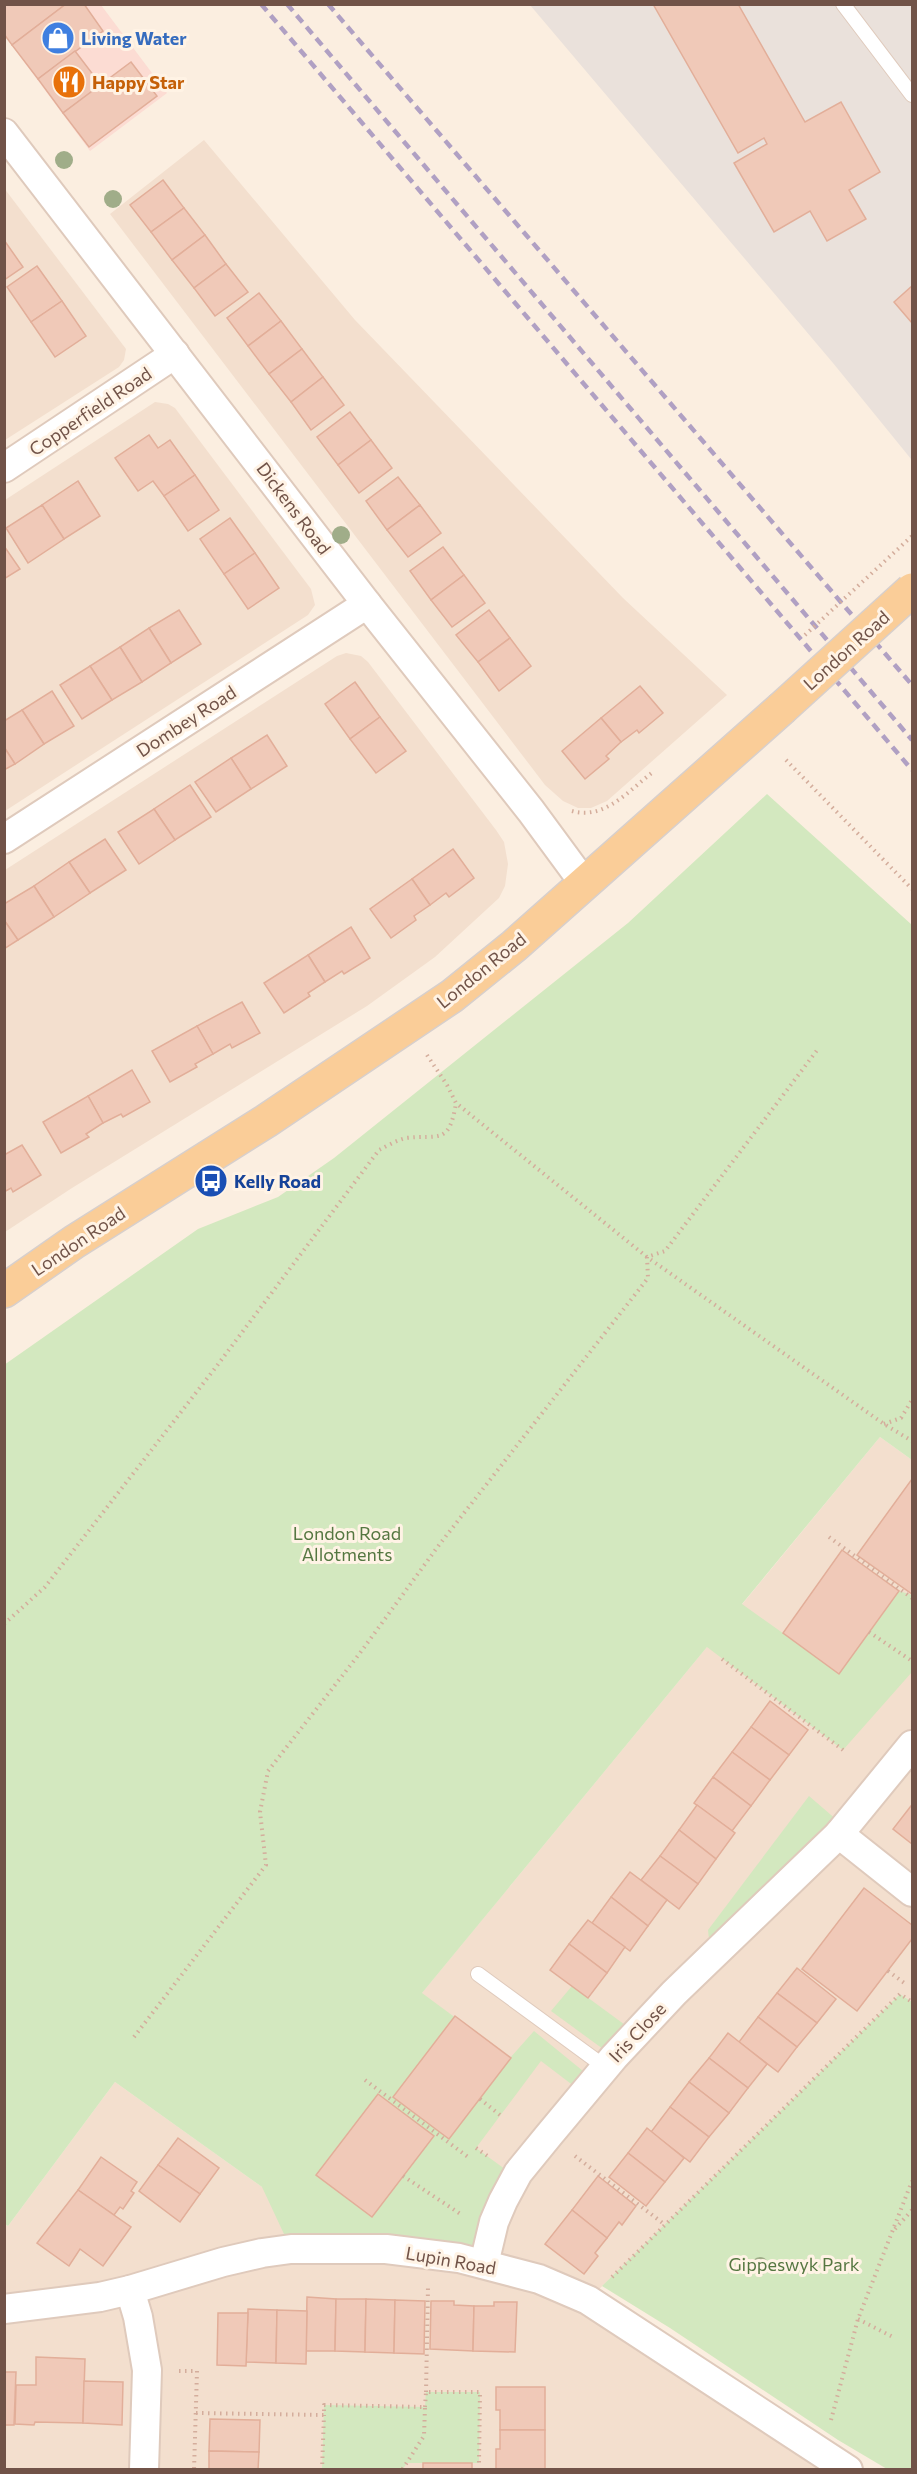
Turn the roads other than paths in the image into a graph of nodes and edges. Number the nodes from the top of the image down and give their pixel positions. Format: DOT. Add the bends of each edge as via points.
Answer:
graph roads {
  1 [pos="843,4"];
  2 [pos="912,95"];
  3 [pos="4,133"];
  4 [pos="176,354"];
  5 [pos="4,468"];
  6 [pos="912,590"];
  7 [pos="367,604"];
  8 [pos="4,839"];
  9 [pos="584,883"];
  10 [pos="4,1291"];
  11 [pos="912,1745"];
  12 [pos="839,1834"];
  13 [pos="912,1892"];
  14 [pos="478,1974"];
  15 [pos="605,2067"];
  16 [pos="484,2264"];
  17 [pos="130,2290"];
  18 [pos="4,2309"];
  19 [pos="144,2469"];
  20 [pos="848,2469"];
  1 -- 2 [label="lane"];
  3 -- 4 [label="street, Dickens Road"];
  4 -- 5 [label="street, Copperfield Road"];
  4 -- 7 [label="street, Dickens Road"];
  6 -- 9 [label="main road, London Road, bridge"];
  7 -- 8 [label="street, Dombey Road"];
  7 -- 9 [label="street, Dickens Road"];
  9 -- 10 [label="main road, London Road" via="514,946 408,1027"];
  11 -- 12 [label="street, Iris Close"];
  12 -- 13 [label="street"];
  12 -- 15 [label="street, Iris Close" via="674,1992"];
  14 -- 15 [label="lane"];
  15 -- 16 [label="street, Iris Close" via="518,2173 494,2222"];
  16 -- 17 [label="street, Lupin Road" via="386,2249 291,2249 223,2262"];
  16 -- 20 [label="street, Lupin Road" via="539,2279 588,2300"];
  17 -- 18 [label="street, Lupin Road"];
  17 -- 19 [label="street" via="147,2370"];
}
